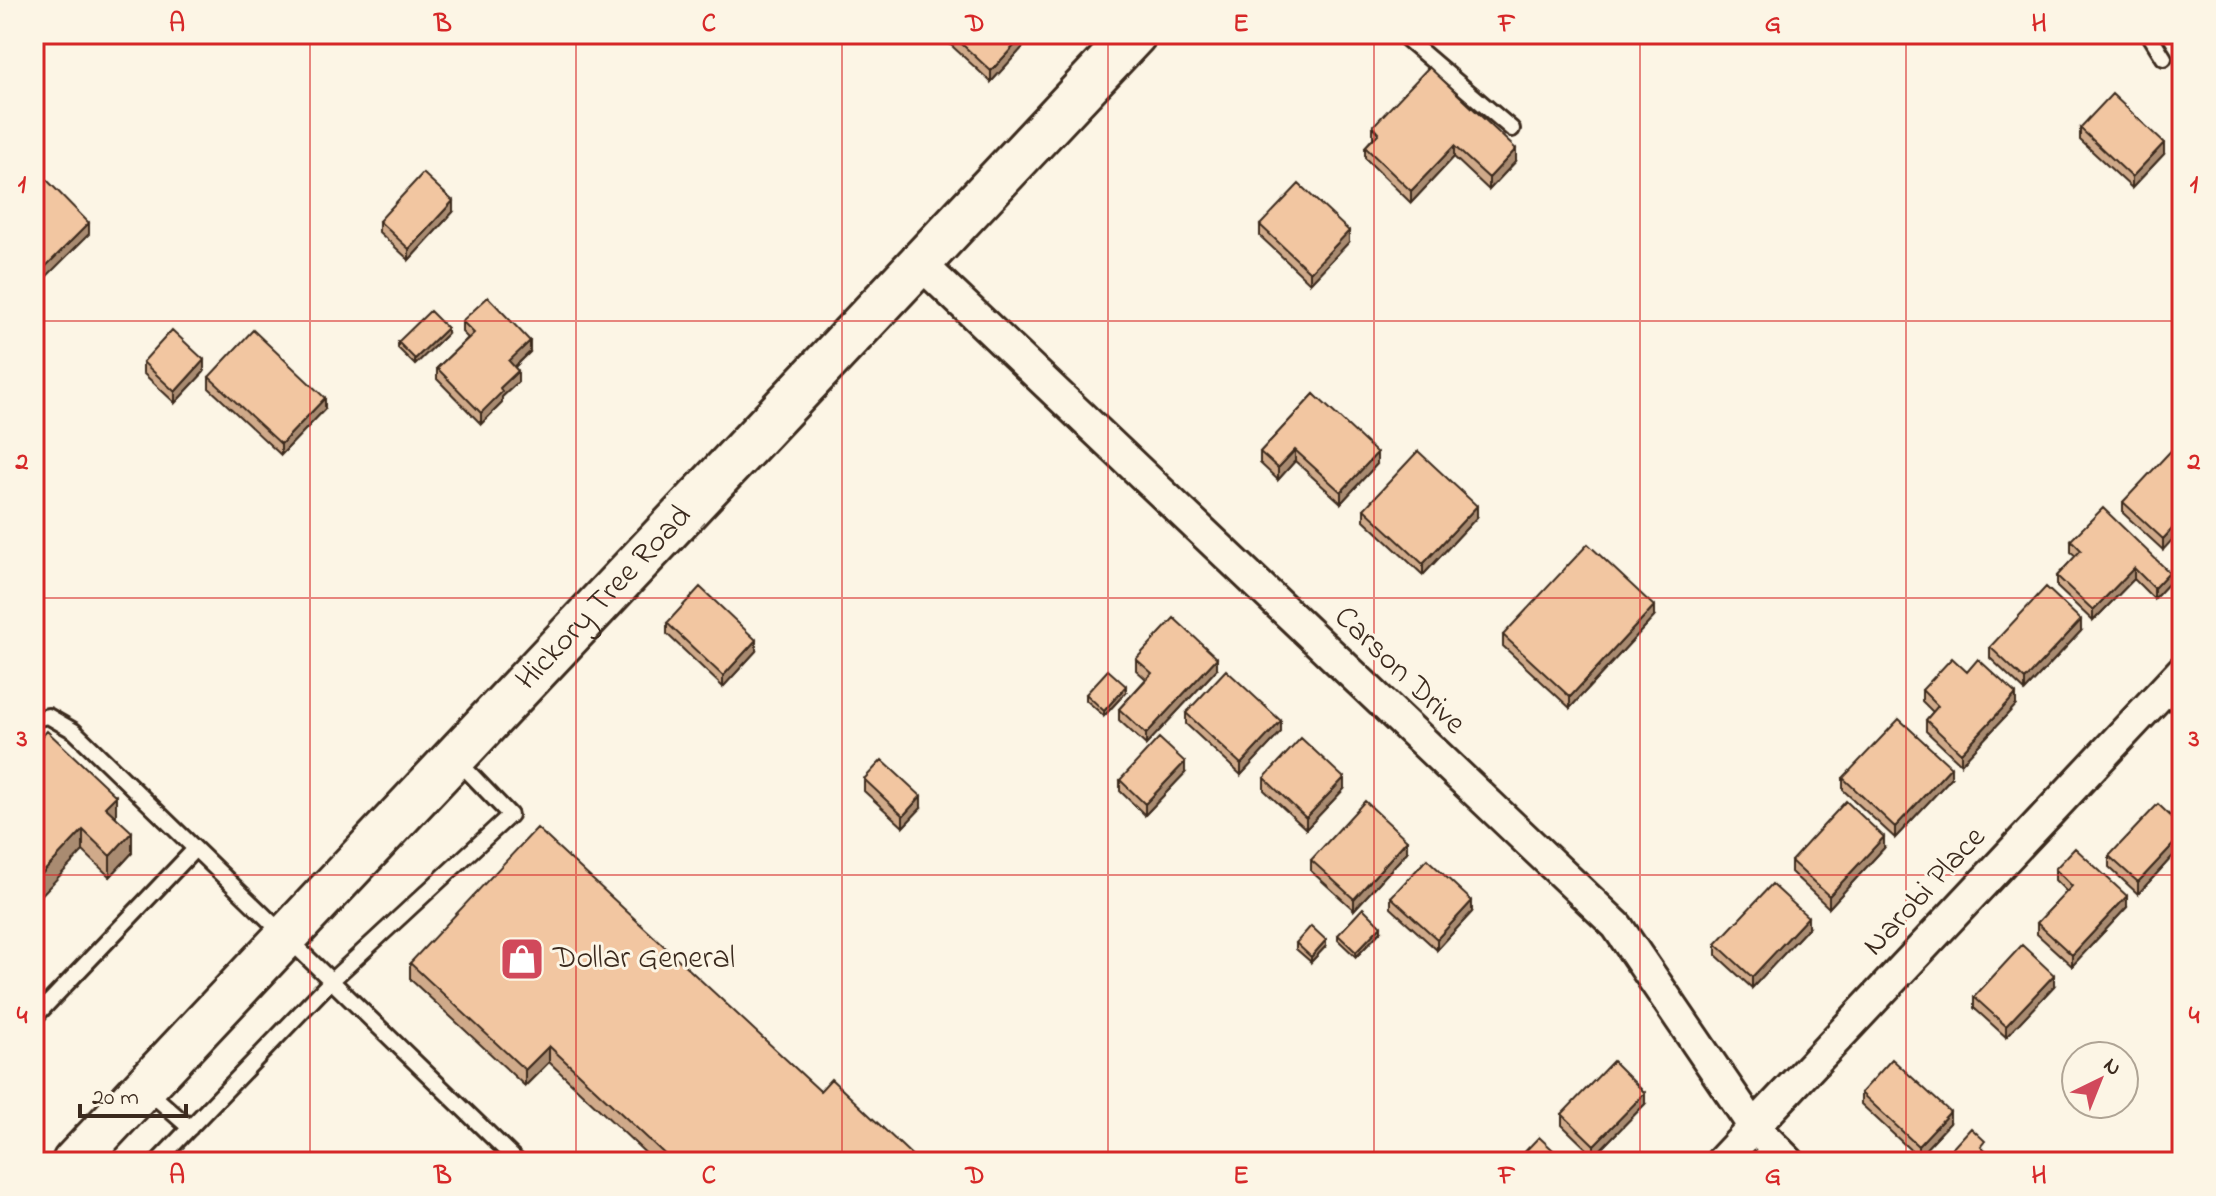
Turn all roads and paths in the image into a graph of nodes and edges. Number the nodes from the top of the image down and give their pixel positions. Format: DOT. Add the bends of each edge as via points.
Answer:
graph roads {
  1 [pos="1135,34"];
  2 [pos="1401,34"];
  3 [pos="2149,34"];
  4 [pos="2164,58"];
  5 [pos="1512,129"];
  6 [pos="921,264"];
  7 [pos="2182,671"];
  8 [pos="34,719"];
  9 [pos="455,758"];
  10 [pos="195,849"];
  11 [pos="286,937"];
  12 [pos="331,981"];
  13 [pos="34,1018"];
  14 [pos="145,1089"];
  15 [pos="1754,1127"];
  16 [pos="190,1128"];
  17 [pos="74,1162"];
  18 [pos="157,1162"];
  19 [pos="518,1162"];
  20 [pos="1721,1162"];
  21 [pos="1789,1162"];
  1 -- 6 [label="street, Hickory Tree Road"];
  2 -- 5 [label="lane"];
  3 -- 4 [label="lane"];
  6 -- 9 [label="street, Hickory Tree Road"];
  6 -- 15 [label="street, Carson Drive" via="1590,898 1617,926"];
  7 -- 15 [label="street, Narobi Place"];
  8 -- 10 [label="lane" via="48,716 74,731"];
  9 -- 11 [label="street, Hickory Tree Road"];
  9 -- 12 [label="lane" via="510,815"];
  10 -- 11 [label="lane"];
  10 -- 13 [label="lane"];
  11 -- 12 [label="lane"];
  11 -- 14 [label="street, Hickory Tree Road"];
  12 -- 16 [label="lane"];
  12 -- 19 [label="lane"];
  14 -- 16 [label="lane"];
  14 -- 17 [label="street, Hickory Tree Road"];
  15 -- 20 [label="street, Narobi Place"];
  15 -- 21 [label="street, Carson Drive"];
  16 -- 18 [label="lane"];
}
